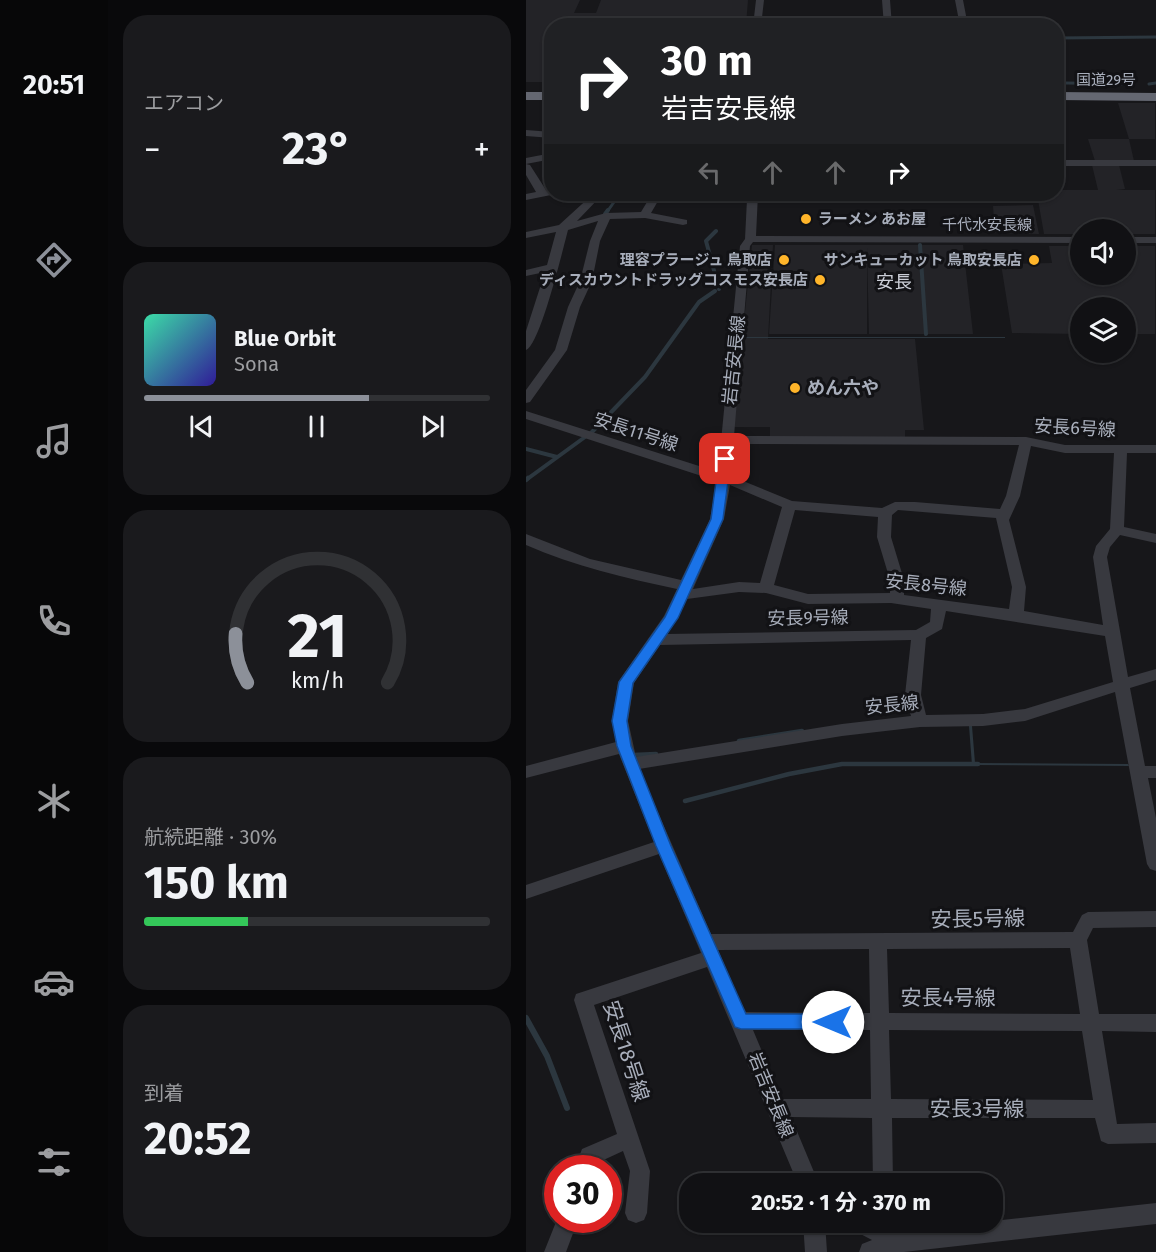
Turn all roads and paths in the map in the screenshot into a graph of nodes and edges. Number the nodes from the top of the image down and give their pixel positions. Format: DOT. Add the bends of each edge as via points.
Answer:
graph roads {
  1 [pos="760,0"];
  2 [pos="886,0"];
  3 [pos="959,0"];
  4 [pos="758,18"];
  5 [pos="887,18"];
  6 [pos="962,18"];
  7 [pos="526,90"];
  8 [pos="544,90"];
  9 [pos="1064,90"];
  10 [pos="1156,90"];
  11 [pos="526,96"];
  12 [pos="544,96"];
  13 [pos="1064,96"];
  14 [pos="1156,96"];
  15 [pos="526,133"];
  16 [pos="544,134"];
  17 [pos="544,158"];
  18 [pos="526,161"];
  19 [pos="1064,163"];
  20 [pos="1156,163"];
  21 [pos="526,167"];
  22 [pos="544,189"];
  23 [pos="544,194"];
  24 [pos="526,197"];
  25 [pos="591,201"];
  26 [pos="653,201"];
  27 [pos="753,201"];
  28 [pos="645,215"];
  29 [pos="606,216"];
  30 [pos="683,222"];
  31 [pos="563,228"];
  32 [pos="526,235"];
  33 [pos="750,239"];
  34 [pos="1070,240"];
  35 [pos="1136,240"];
  36 [pos="1156,240"];
  37 [pos="550,268"];
  38 [pos="526,273"];
  39 [pos="526,346"];
  40 [pos="526,399"];
  41 [pos="526,415"];
  42 [pos="726,440"];
  43 [pos="1026,441"];
  44 [pos="1121,448"];
  45 [pos="1156,449"];
  46 [pos="724,478"];
  47 [pos="789,505"];
  48 [pos="885,513"];
  49 [pos="1005,514"];
  50 [pos="1117,530"];
  51 [pos="526,539"];
  52 [pos="1156,539"];
  53 [pos="766,588"];
  54 [pos="685,590"];
  55 [pos="897,599"];
  56 [pos="939,605"];
  57 [pos="1016,615"];
  58 [pos="1112,632"];
  59 [pos="919,635"];
  60 [pos="657,640"];
  61 [pos="1156,675"];
  62 [pos="1123,685"];
  63 [pos="920,721"];
  64 [pos="624,746"];
  65 [pos="630,764"];
  66 [pos="526,772"];
  67 [pos="1147,772"];
  68 [pos="663,846"];
  69 [pos="1156,864"];
  70 [pos="526,892"];
  71 [pos="1156,919"];
  72 [pos="1078,940"];
  73 [pos="878,942"];
  74 [pos="709,949"];
  75 [pos="741,1021"];
  76 [pos="880,1022"];
  77 [pos="1092,1023"];
  78 [pos="1156,1023"];
  79 [pos="777,1108"];
  80 [pos="882,1109"];
  81 [pos="1104,1109"];
  82 [pos="1156,1133"];
  83 [pos="629,1139"];
  84 [pos="591,1155"];
  85 [pos="804,1173"];
  86 [pos="883,1173"];
  87 [pos="636,1213"];
  88 [pos="1156,1213"];
  89 [pos="562,1233"];
  90 [pos="815,1233"];
  91 [pos="880,1233"];
  92 [pos="892,1233"];
  93 [pos="897,1242"];
  94 [pos="555,1252"];
  95 [pos="816,1252"];
  96 [pos="870,1252"];
  1 -- 4 [label="street"];
  2 -- 5 [label="street"];
  3 -- 6 [label="street"];
  7 -- 8 [label="highway"];
  9 -- 10 [label="highway, 国道29号"];
  11 -- 12 [label="highway"];
  13 -- 14 [label="highway, 国道29号"];
  15 -- 16 [label="street"];
  17 -- 18 [label="street"];
  19 -- 20 [label="street"];
  21 -- 22 [label="street"];
  23 -- 24 [label="street"];
  25 -- 31 [label="street"];
  26 -- 28 [label="street"];
  27 -- 33 [label="street, 岩吉安長線"];
  28 -- 29 [label="street"];
  28 -- 30 [label="street"];
  29 -- 31 [label="street"];
  29 -- 40 [label="street" via="561,350"];
  31 -- 32 [label="street"];
  31 -- 37 [label="street"];
  33 -- 34 [label="street, 千代水安長線"];
  33 -- 42 [label="street, 岩吉安長線" via="745,246"];
  35 -- 36 [label="street"];
  37 -- 38 [label="street"];
  37 -- 39 [label="street" via="540,314"];
  41 -- 46 [label="street, 安長11号線"];
  42 -- 43 [label="street"];
  42 -- 46 [label="street, 岩吉安長線"];
  43 -- 44 [label="street, 安長6号線" via="1065,448"];
  43 -- 49 [label="street, 安長6号線"];
  44 -- 45 [label="street, 安長6号線"];
  44 -- 50 [label="street"];
  46 -- 47 [label="street, 安長11号線"];
  46 -- 54 [label="street, 岩吉安長線" via="717,519"];
  47 -- 48 [label="street, 安長11号線"];
  47 -- 53 [label="street"];
  48 -- 49 [label="street, 安長11号線" via="895,506 915,506"];
  48 -- 55 [label="street" via="884,537 897,580"];
  49 -- 57 [label="street, 安長6号線" via="1002,520 1019,588"];
  50 -- 52 [label="street"];
  50 -- 58 [label="street" via="1103,546 1100,557"];
  51 -- 54 [label="street, 安長8号線" via="573,558"];
  53 -- 54 [label="street, 安長8号線"];
  53 -- 55 [label="street, 安長8号線" via="808,599"];
  54 -- 60 [label="street, 岩吉安長線"];
  55 -- 56 [label="street, 安長8号線"];
  56 -- 57 [label="street, 安長8号線"];
  56 -- 59 [label="street" via="937,625"];
  57 -- 58 [label="street, 安長8号線"];
  58 -- 62 [label="street"];
  59 -- 60 [label="street, 安長9号線"];
  59 -- 63 [label="street" via="913,696"];
  60 -- 64 [label="street, 岩吉安長線" via="626,682 620,721"];
  61 -- 62 [label="street, 安長線"];
  62 -- 63 [label="street, 安長線" via="1025,715"];
  62 -- 67 [label="street"];
  63 -- 65 [label="street, 安長線"];
  64 -- 65 [label="street, 岩吉安長線"];
  64 -- 66 [label="street"];
  65 -- 68 [label="street, 岩吉安長線"];
  67 -- 69 [label="street"];
  68 -- 70 [label="street"];
  68 -- 74 [label="street, 岩吉安長線"];
  71 -- 72 [label="street" via="1088,920"];
  72 -- 73 [label="street, 安長5号線"];
  72 -- 77 [label="street"];
  73 -- 74 [label="street, 安長5号線"];
  73 -- 76 [label="street"];
  74 -- 75 [label="street, 岩吉安長線"];
  74 -- 83 [label="street, 安長18号線" via="583,1000"];
  75 -- 76 [label="street, 安長4号線"];
  75 -- 79 [label="street, 岩吉安長線"];
  76 -- 77 [label="street, 安長4号線"];
  76 -- 80 [label="street"];
  77 -- 78 [label="street, 安長4号線"];
  77 -- 81 [label="street"];
  79 -- 80 [label="street, 安長3号線"];
  79 -- 85 [label="street, 岩吉安長線"];
  80 -- 81 [label="street, 安長3号線"];
  80 -- 86 [label="street"];
  81 -- 82 [label="street" via="1108,1134"];
  83 -- 84 [label="street"];
  83 -- 87 [label="street, 安長18号線" via="640,1171"];
  88 -- 93 [label="street"];
  89 -- 94 [label="street"];
  90 -- 95 [label="street"];
  91 -- 93 [label="street"];
  92 -- 93 [label="street"];
  93 -- 96 [label="street"];
}
